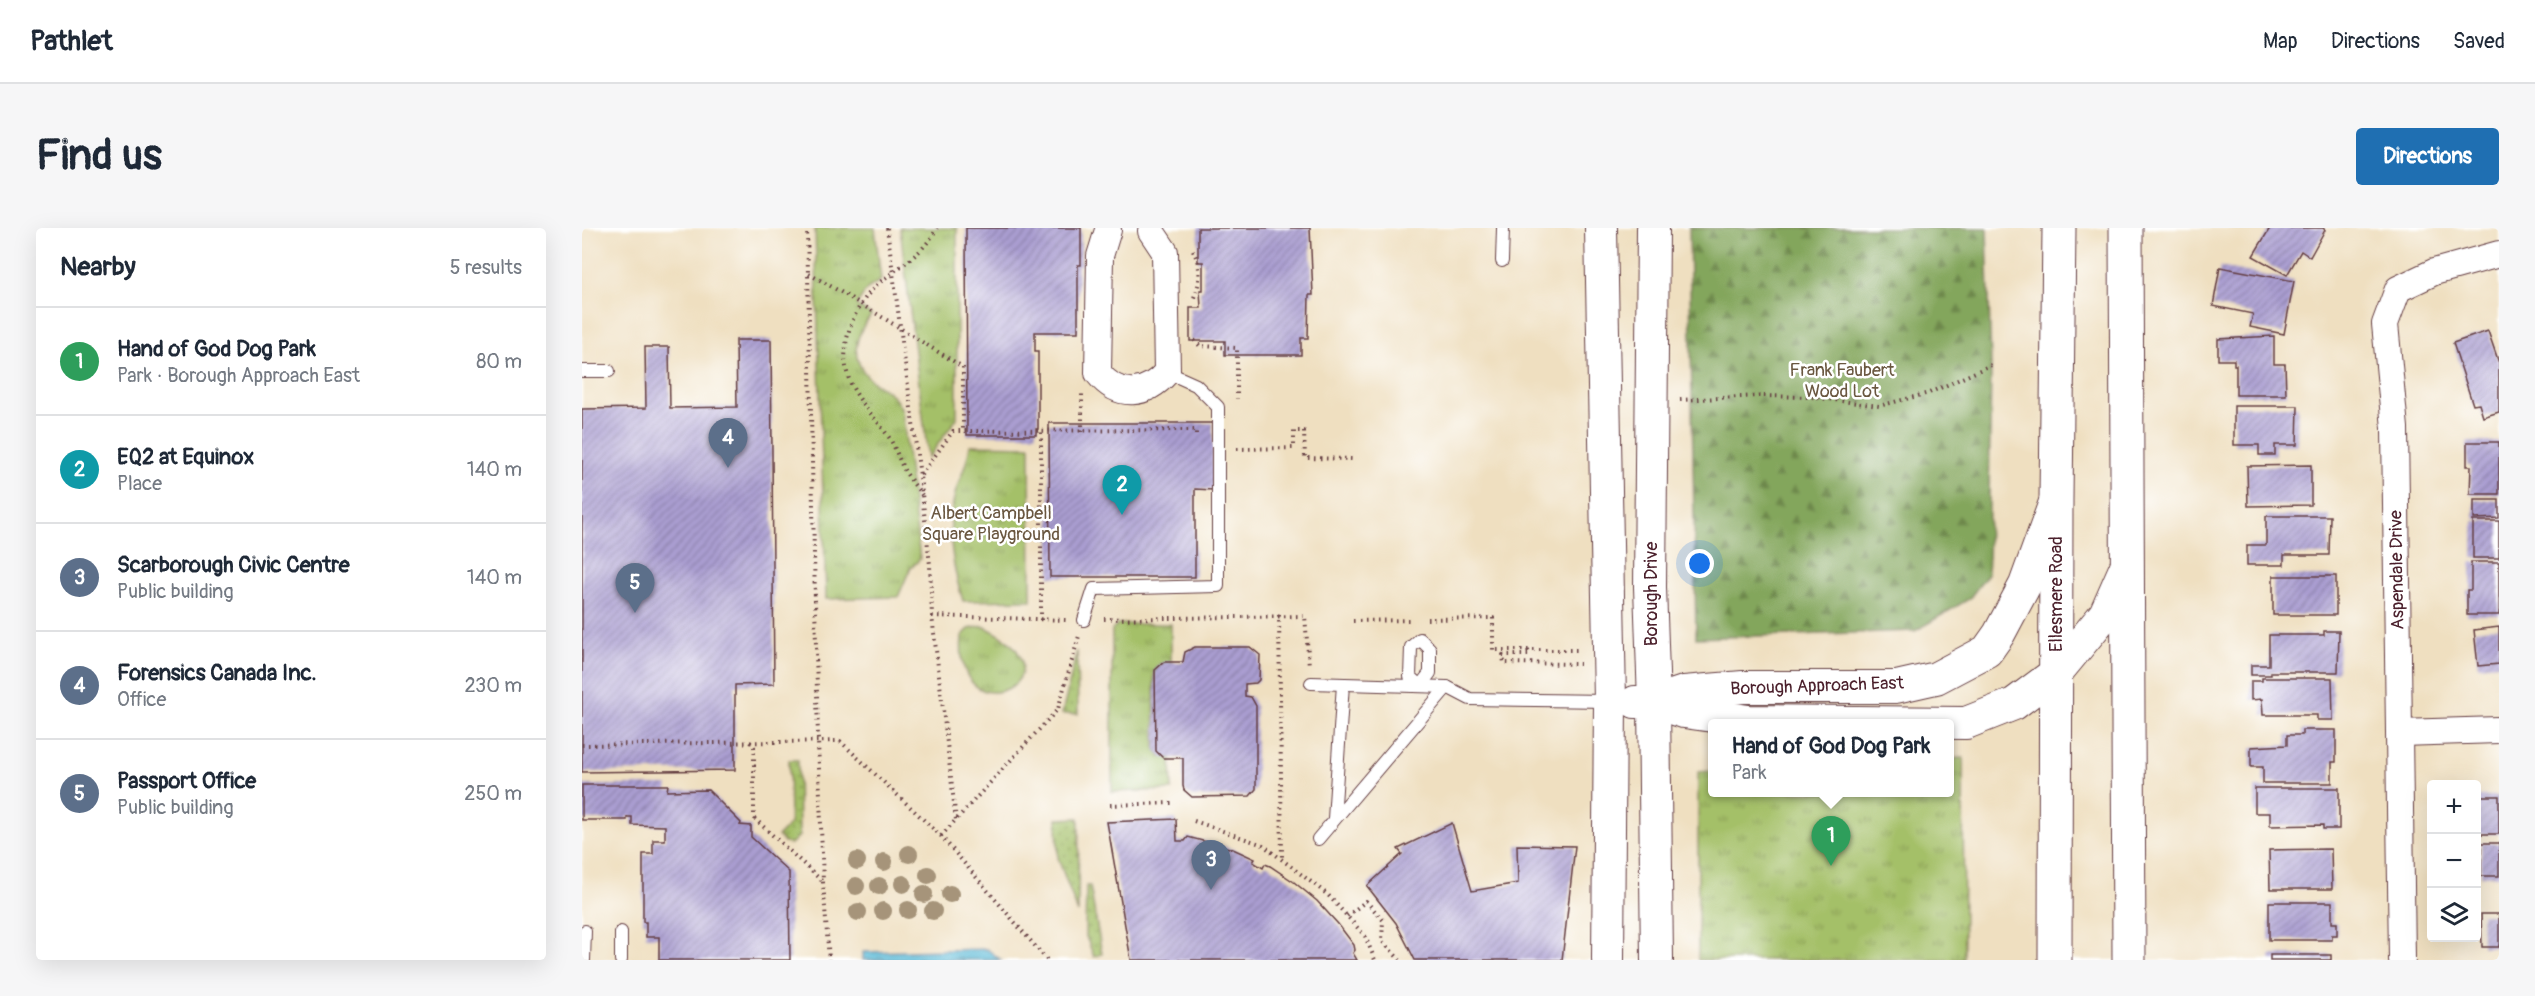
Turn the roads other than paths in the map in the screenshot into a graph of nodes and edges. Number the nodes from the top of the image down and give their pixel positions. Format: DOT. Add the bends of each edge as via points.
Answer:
graph roads {
  1 [pos="1503,228"];
  2 [pos="1601,228"];
  3 [pos="1653,228"];
  4 [pos="2059,228"];
  5 [pos="2126,228"];
  6 [pos="1108,230"];
  7 [pos="1151,231"];
  8 [pos="2499,254"];
  9 [pos="1502,261"];
  10 [pos="609,370"];
  11 [pos="582,371"];
  12 [pos="1167,372"];
  13 [pos="2056,500"];
  14 [pos="2127,564"];
  15 [pos="1084,620"];
  16 [pos="2057,672"];
  17 [pos="1311,683"];
  18 [pos="1343,684"];
  19 [pos="1447,687"];
  20 [pos="1610,701"];
  21 [pos="1654,702"];
  22 [pos="1735,719"];
  23 [pos="1954,723"];
  24 [pos="2499,730"];
  25 [pos="2400,732"];
  26 [pos="1334,819"];
  27 [pos="1318,839"];
  28 [pos="585,931"];
  29 [pos="621,932"];
  30 [pos="584,960"];
  31 [pos="621,960"];
  32 [pos="1608,960"];
  33 [pos="1657,960"];
  34 [pos="2055,960"];
  35 [pos="2129,960"];
  36 [pos="2402,960"];
  1 -- 9 [label="lane"];
  2 -- 20 [label="street"];
  3 -- 21 [label="street, Borough Drive" via="1650,587"];
  4 -- 13 [label="main road, Ellesmere Road"];
  5 -- 14 [label="main road"];
  6 -- 12 [label="street" via="1100,256 1098,372 1112,386 1131,393 1152,386"];
  7 -- 12 [label="street" via="1165,252"];
  8 -- 25 [label="street, Aspendale Drive" via="2434,272 2398,289 2385,324 2395,428"];
  10 -- 11 [label="lane"];
  12 -- 15 [label="lane" via="1196,385 1218,407 1218,586 1094,590"];
  13 -- 16 [label="main road, Ellesmere Road"];
  13 -- 21 [label="street, Borough Approach East" via="2025,585 1999,634 1987,651 1936,678 1896,687 1743,687 1684,692"];
  14 -- 16 [label="street, Borough Approach East" via="2105,614"];
  14 -- 35 [label="main road"];
  16 -- 23 [label="street, Borough Approach East" via="2014,704 1966,723"];
  16 -- 34 [label="main road, Ellesmere Road"];
  17 -- 18 [label="lane"];
  18 -- 19 [label="lane"];
  18 -- 26 [label="lane"];
  19 -- 20 [label="lane" via="1470,699"];
  19 -- 26 [label="lane"];
  20 -- 21 [label="street, Borough Approach East"];
  20 -- 32 [label="street"];
  21 -- 22 [label="street, Borough Approach East" via="1684,712"];
  21 -- 33 [label="street, Borough Drive"];
  24 -- 25 [label="street"];
  25 -- 36 [label="street, Aspendale Drive"];
  26 -- 27 [label="lane"];
  28 -- 30 [label="lane"];
  29 -- 31 [label="lane"];
}
